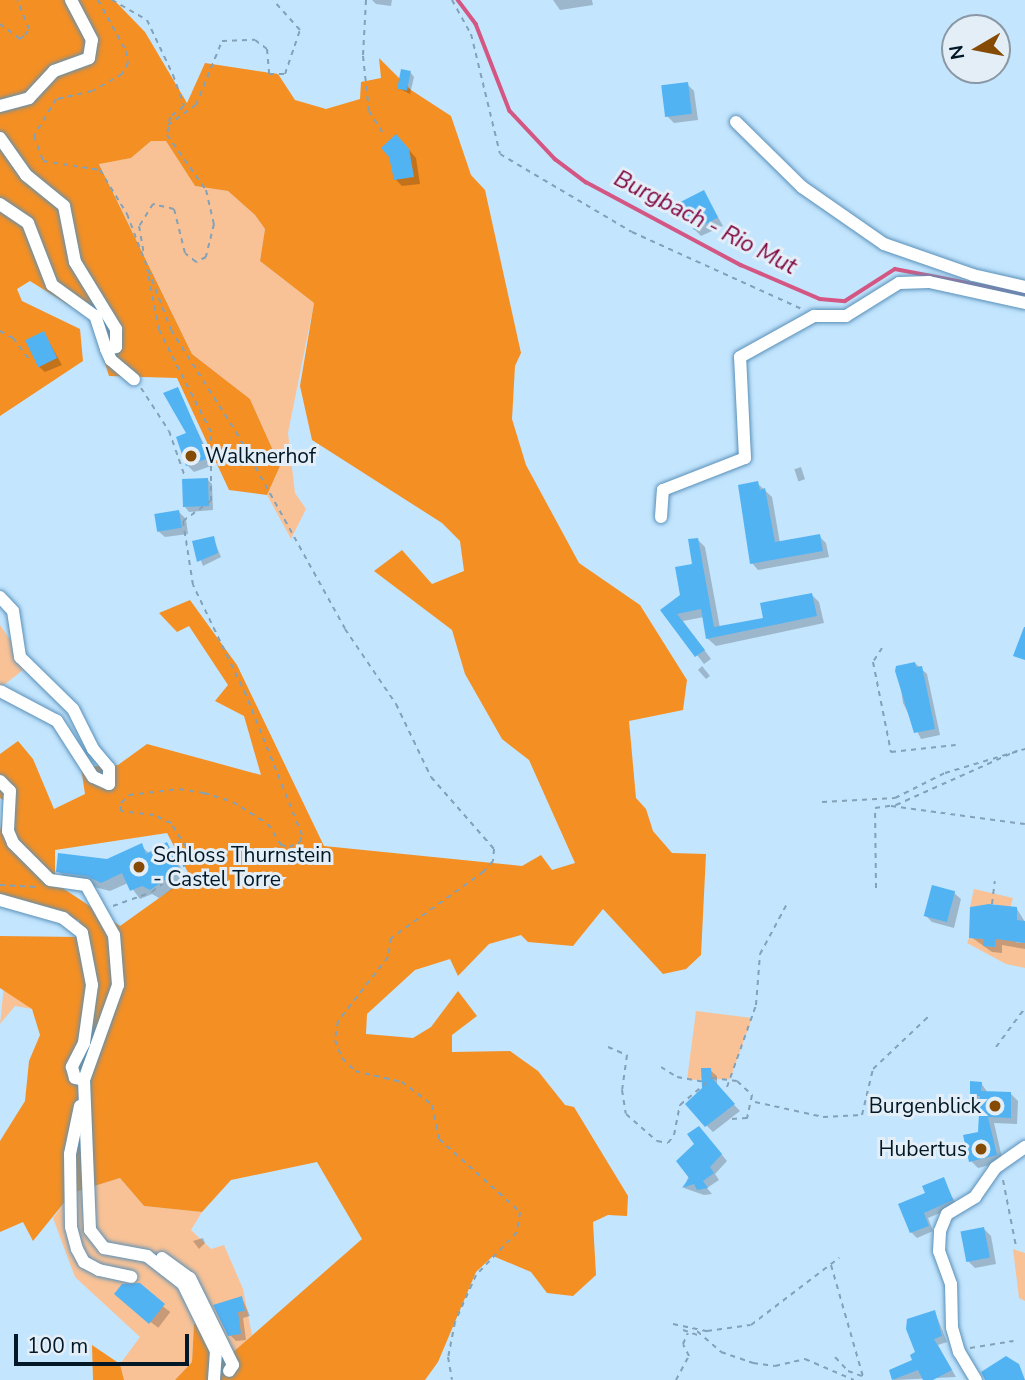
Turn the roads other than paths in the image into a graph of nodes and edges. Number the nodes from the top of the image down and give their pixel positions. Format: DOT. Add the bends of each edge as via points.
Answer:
graph roads {
  1 [pos="71,0"];
  2 [pos="0,106"];
  3 [pos="736,122"];
  4 [pos="0,138"];
  5 [pos="0,204"];
  6 [pos="1025,287"];
  7 [pos="1025,303"];
  8 [pos="106,349"];
  9 [pos="134,379"];
  10 [pos="661,517"];
  11 [pos="0,597"];
  12 [pos="0,691"];
  13 [pos="0,781"];
  14 [pos="4,835"];
  15 [pos="0,900"];
  16 [pos="84,1080"];
  17 [pos="83,1098"];
  18 [pos="1025,1147"];
  19 [pos="147,1256"];
  20 [pos="131,1277"];
  21 [pos="229,1371"];
  22 [pos="214,1380"];
  23 [pos="976,1380"];
  1 -- 2 [label="street" via="92,40 89,58 54,71 29,98"];
  3 -- 6 [label="street" via="802,187 884,244 973,275"];
  4 -- 8 [label="street" via="26,175 64,206 75,262 119,337 116,347"];
  5 -- 8 [label="street" via="28,223 44,276 95,316"];
  7 -- 10 [label="street" via="929,282 899,283 846,316 814,316 740,357 745,458 663,490"];
  8 -- 9 [label="street" via="111,360"];
  11 -- 12 [label="street" via="13,611 20,657 73,709 93,749 109,768 109,784 93,778 57,722"];
  13 -- 14 [label="street" via="10,791"];
  14 -- 16 [label="street" via="50,880 86,885 114,935 118,985"];
  15 -- 16 [label="street" via="63,918 82,933 92,985 83,1043 72,1067 75,1078"];
  16 -- 17 [label="street"];
  17 -- 19 [label="street" via="90,1230 104,1248"];
  17 -- 20 [label="street" via="70,1154 71,1227 84,1262"];
  18 -- 23 [label="street" via="1001,1165 975,1197 947,1214 940,1231 939,1251 951,1284 959,1352"];
  19 -- 21 [label="street" via="171,1261 190,1278 233,1364"];
  19 -- 22 [label="street" via="175,1274 193,1300 216,1351"];
}
